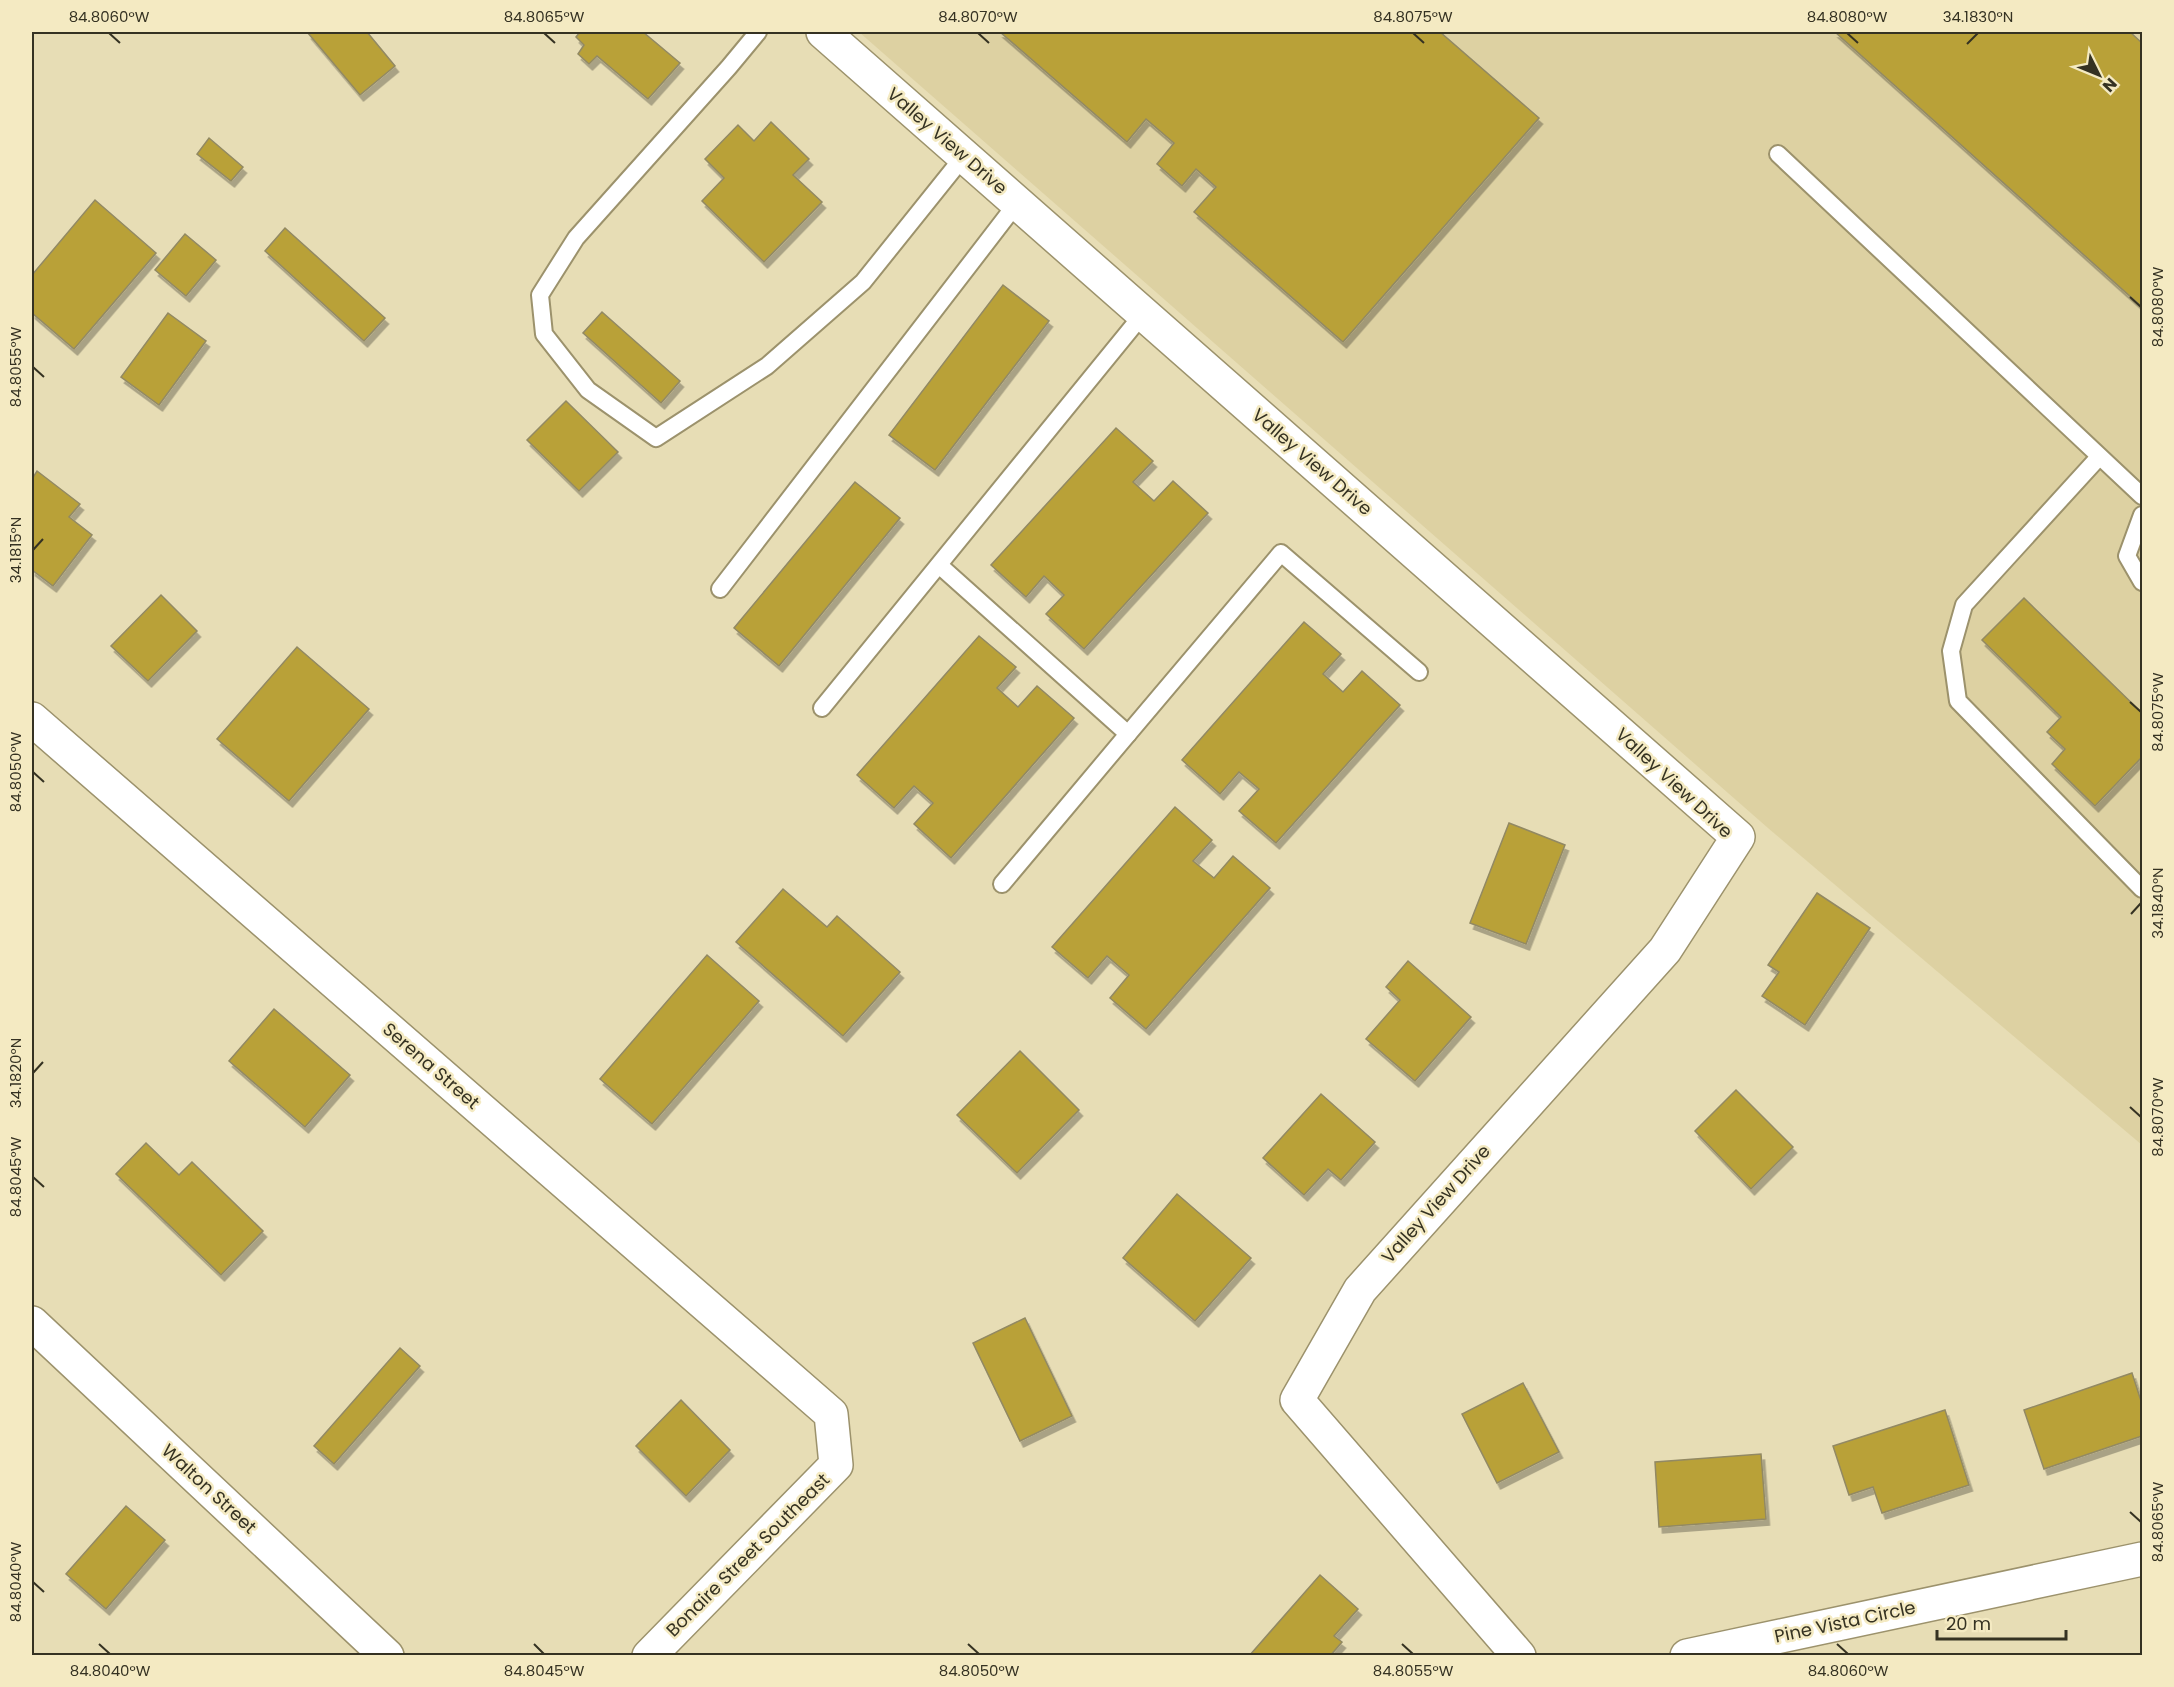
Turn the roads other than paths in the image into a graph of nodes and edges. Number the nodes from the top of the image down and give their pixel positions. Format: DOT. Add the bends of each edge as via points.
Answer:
graph roads {
  1 [pos="758,32"];
  2 [pos="822,32"];
  3 [pos="1778,154"];
  4 [pos="964,156"];
  5 [pos="1017,203"];
  6 [pos="1143,314"];
  7 [pos="2099,457"];
  8 [pos="2142,496"];
  9 [pos="2142,515"];
  10 [pos="939,565"];
  11 [pos="2142,582"];
  12 [pos="720,589"];
  13 [pos="1419,672"];
  14 [pos="822,708"];
  15 [pos="32,719"];
  16 [pos="1128,734"];
  17 [pos="1002,884"];
  18 [pos="2142,889"];
  19 [pos="32,1323"];
  20 [pos="831,1414"];
  21 [pos="2142,1559"];
  22 [pos="387,1656"];
  23 [pos="649,1656"];
  24 [pos="1518,1656"];
  25 [pos="1688,1656"];
  1 -- 4 [label="lane" via="576,238 540,295 543,334 588,390 656,438 767,366 863,282"];
  2 -- 4 [label="street, Valley View Drive"];
  3 -- 7 [label="lane"];
  4 -- 5 [label="street, Valley View Drive"];
  5 -- 6 [label="street, Valley View Drive"];
  5 -- 12 [label="lane"];
  6 -- 10 [label="lane"];
  6 -- 24 [label="street, Valley View Drive" via="1738,837 1665,950 1360,1290 1297,1400"];
  7 -- 8 [label="lane"];
  7 -- 18 [label="lane" via="1964,605 1951,651 1958,701"];
  9 -- 11 [label="lane" via="2127,556"];
  10 -- 14 [label="lane"];
  10 -- 16 [label="lane"];
  13 -- 16 [label="lane" via="1281,553"];
  15 -- 20 [label="street, Serena Street"];
  16 -- 17 [label="lane"];
  19 -- 22 [label="street, Walton Street"];
  20 -- 23 [label="street, Bonaire Street Southeast" via="836,1466"];
  21 -- 25 [label="street, Pine Vista Circle"];
}
